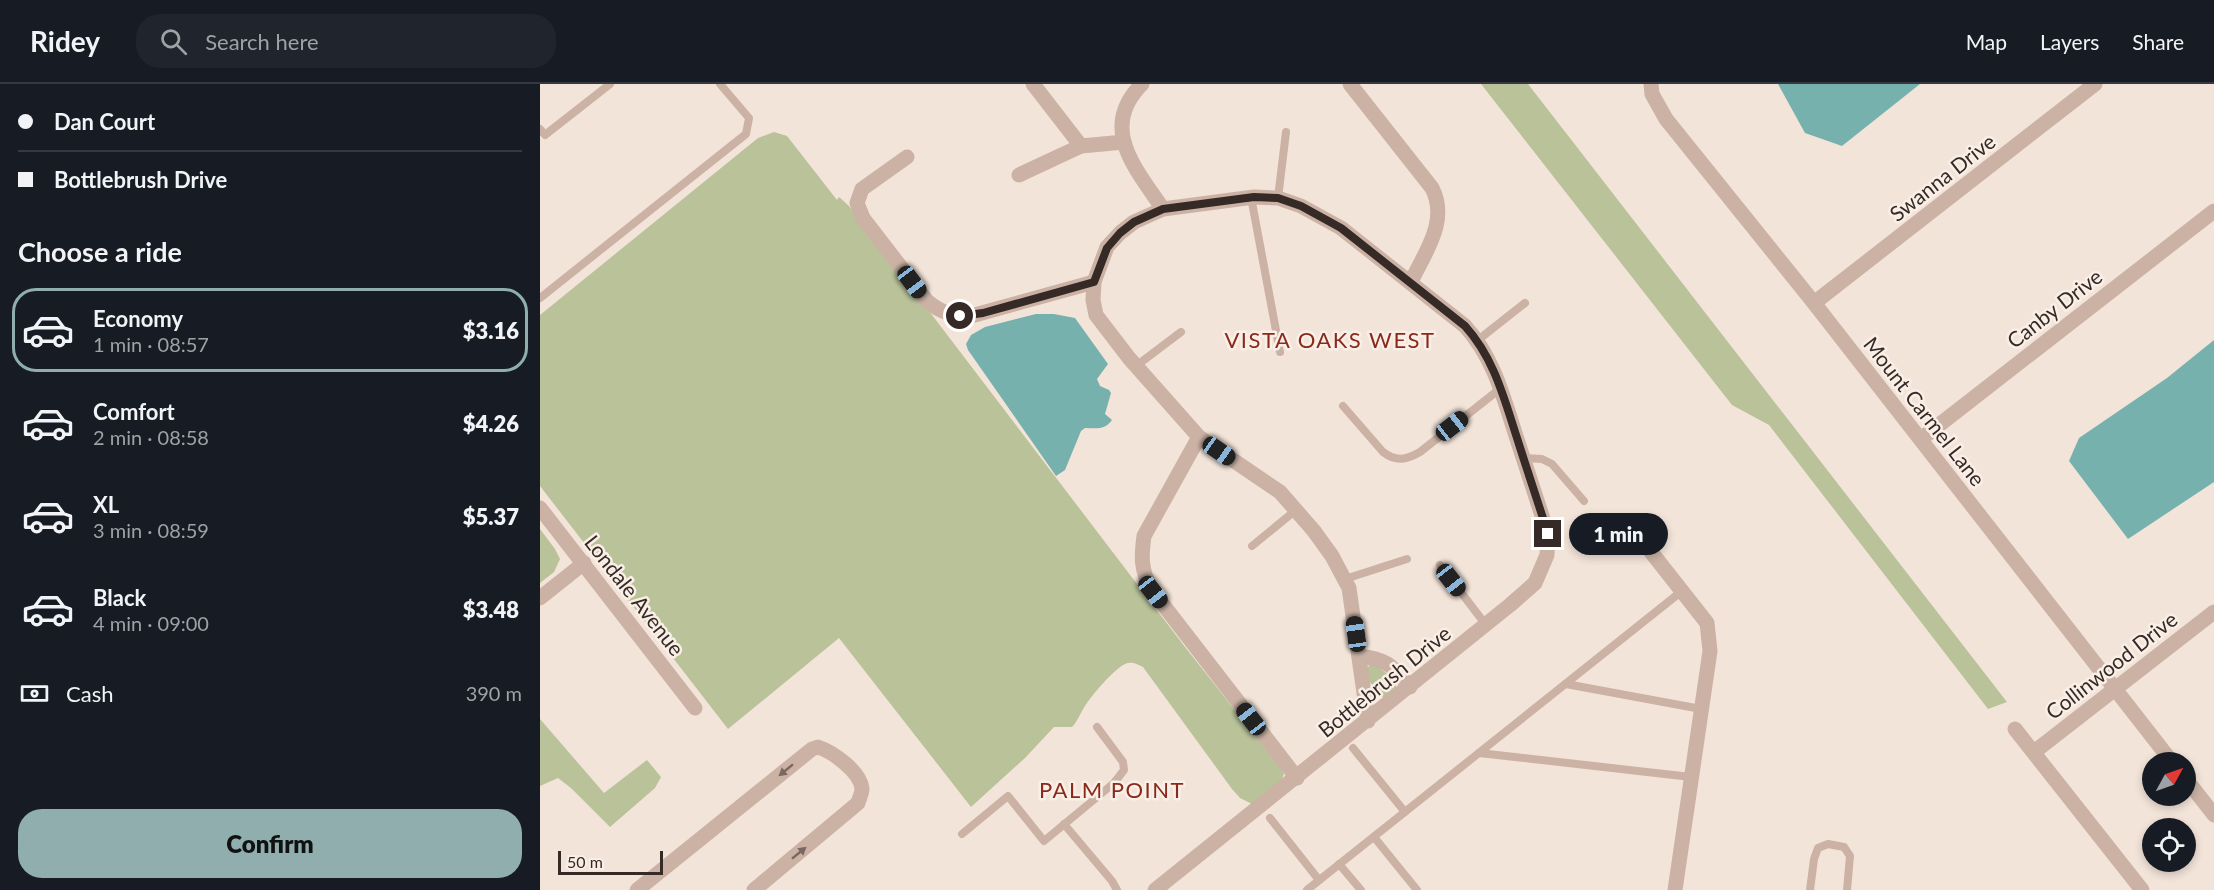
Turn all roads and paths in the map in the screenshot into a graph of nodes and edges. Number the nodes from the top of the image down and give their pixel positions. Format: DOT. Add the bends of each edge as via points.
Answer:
graph roads {
  1 [pos="610,84"];
  2 [pos="720,84"];
  3 [pos="1033,84"];
  4 [pos="1142,84"];
  5 [pos="1350,84"];
  6 [pos="1651,84"];
  7 [pos="2096,84"];
  8 [pos="540,129"];
  9 [pos="1286,132"];
  10 [pos="1124,142"];
  11 [pos="1081,147"];
  12 [pos="907,157"];
  13 [pos="1019,175"];
  14 [pos="1251,197"];
  15 [pos="1278,198"];
  16 [pos="1163,209"];
  17 [pos="2214,211"];
  18 [pos="1094,282"];
  19 [pos="1411,282"];
  20 [pos="540,298"];
  21 [pos="1525,303"];
  22 [pos="1814,303"];
  23 [pos="1181,332"];
  24 [pos="1478,340"];
  25 [pos="1280,352"];
  26 [pos="1136,366"];
  27 [pos="1501,388"];
  28 [pos="1343,406"];
  29 [pos="1199,437"];
  30 [pos="1921,439"];
  31 [pos="1524,459"];
  32 [pos="1584,501"];
  33 [pos="540,508"];
  34 [pos="1296,510"];
  35 [pos="1637,534"];
  36 [pos="1252,546"];
  37 [pos="1407,559"];
  38 [pos="584,563"];
  39 [pos="1440,565"];
  40 [pos="1346,579"];
  41 [pos="1682,591"];
  42 [pos="540,598"];
  43 [pos="2214,612"];
  44 [pos="1486,625"];
  45 [pos="1359,656"];
  46 [pos="1566,684"];
  47 [pos="1410,687"];
  48 [pos="2116,689"];
  49 [pos="695,708"];
  50 [pos="1701,709"];
  51 [pos="1368,721"];
  52 [pos="1097,728"];
  53 [pos="2015,729"];
  54 [pos="1353,748"];
  55 [pos="2034,752"];
  56 [pos="2164,752"];
  57 [pos="1479,753"];
  58 [pos="1691,777"];
  59 [pos="1297,778"];
  60 [pos="2196,792"];
  61 [pos="1405,812"];
  62 [pos="2214,815"];
  63 [pos="1270,818"];
  64 [pos="1064,824"];
  65 [pos="962,834"];
  66 [pos="1374,837"];
  67 [pos="1340,864"];
  68 [pos="1319,880"];
  69 [pos="637,890"];
  70 [pos="754,890"];
  71 [pos="1117,890"];
  72 [pos="1155,890"];
  73 [pos="1307,890"];
  74 [pos="1361,890"];
  75 [pos="1417,890"];
  76 [pos="1675,890"];
  77 [pos="1810,890"];
  78 [pos="1847,890"];
  79 [pos="2142,890"];
  1 -- 8 [label="lane" via="545,135"];
  2 -- 20 [label="lane" via="748,118 746,134"];
  3 -- 11 [label="street"];
  4 -- 10 [label="street" via="1124,109"];
  5 -- 19 [label="street" via="1437,197 1440,208 1436,228"];
  6 -- 22 [label="street, Mount Carmel Lane" via="1652,94 1666,118"];
  7 -- 22 [label="street, Swanna Drive"];
  9 -- 15 [label="lane"];
  10 -- 11 [label="street"];
  10 -- 16 [label="street" via="1132,162"];
  11 -- 13 [label="street"];
  12 -- 18 [label="street" via="862,189 857,203 863,218 934,307 950,315 970,316"];
  14 -- 15 [label="street, Bottlebrush Drive"];
  14 -- 16 [label="street, Bottlebrush Drive"];
  14 -- 25 [label="lane"];
  15 -- 19 [label="street, Bottlebrush Drive" via="1341,228"];
  16 -- 18 [label="street, Bottlebrush Drive" via="1120,233 1107,248"];
  17 -- 30 [label="street, Canby Drive"];
  18 -- 26 [label="street" via="1096,315"];
  19 -- 24 [label="street, Bottlebrush Drive"];
  21 -- 24 [label="lane"];
  22 -- 30 [label="street, Mount Carmel Lane"];
  23 -- 26 [label="lane"];
  24 -- 27 [label="street, Bottlebrush Drive"];
  26 -- 29 [label="street"];
  27 -- 28 [label="lane" via="1420,452 1399,460 1383,452"];
  27 -- 31 [label="street, Bottlebrush Drive"];
  29 -- 34 [label="street" via="1280,492"];
  29 -- 59 [label="street" via="1144,536 1143,573 1151,589"];
  30 -- 48 [label="street, Mount Carmel Lane"];
  31 -- 32 [label="lane" via="1542,459 1552,464"];
  31 -- 44 [label="street, Bottlebrush Drive" via="1548,534 1547,555 1535,583"];
  33 -- 38 [label="street, Londale Avenue"];
  34 -- 36 [label="lane"];
  34 -- 40 [label="street"];
  35 -- 41 [label="street"];
  37 -- 40 [label="lane"];
  38 -- 42 [label="street"];
  38 -- 49 [label="street, Londale Avenue"];
  39 -- 44 [label="lane"];
  40 -- 45 [label="street"];
  41 -- 46 [label="lane"];
  41 -- 50 [label="street" via="1707,623 1710,651"];
  43 -- 48 [label="street, Collinwood Drive"];
  44 -- 47 [label="street, Bottlebrush Drive"];
  45 -- 47 [label="street" via="1381,659"];
  45 -- 51 [label="street"];
  46 -- 50 [label="lane"];
  46 -- 57 [label="lane"];
  47 -- 51 [label="street, Bottlebrush Drive"];
  48 -- 55 [label="street, Collinwood Drive"];
  48 -- 56 [label="street, Mount Carmel Lane"];
  50 -- 58 [label="street"];
  51 -- 59 [label="street, Bottlebrush Drive"];
  52 -- 64 [label="lane" via="1123,762 1124,770"];
  53 -- 55 [label="street"];
  54 -- 61 [label="lane"];
  55 -- 79 [label="street"];
  57 -- 58 [label="lane"];
  57 -- 61 [label="lane"];
  58 -- 76 [label="street"];
  59 -- 72 [label="street, Bottlebrush Drive"];
  60 -- 62 [label="street"];
  61 -- 66 [label="lane"];
  63 -- 68 [label="lane"];
  64 -- 65 [label="lane" via="1044,841 1008,796"];
  64 -- 71 [label="lane"];
  66 -- 67 [label="lane"];
  66 -- 75 [label="lane"];
  67 -- 68 [label="lane"];
  67 -- 74 [label="lane"];
  68 -- 73 [label="lane"];
  70 -- 69 [label="street, one-way" via="858,803 862,790 859,780 838,756 818,747 812,749"];
  77 -- 78 [label="lane" via="1818,848 1828,844 1844,847 1850,856"];
}
